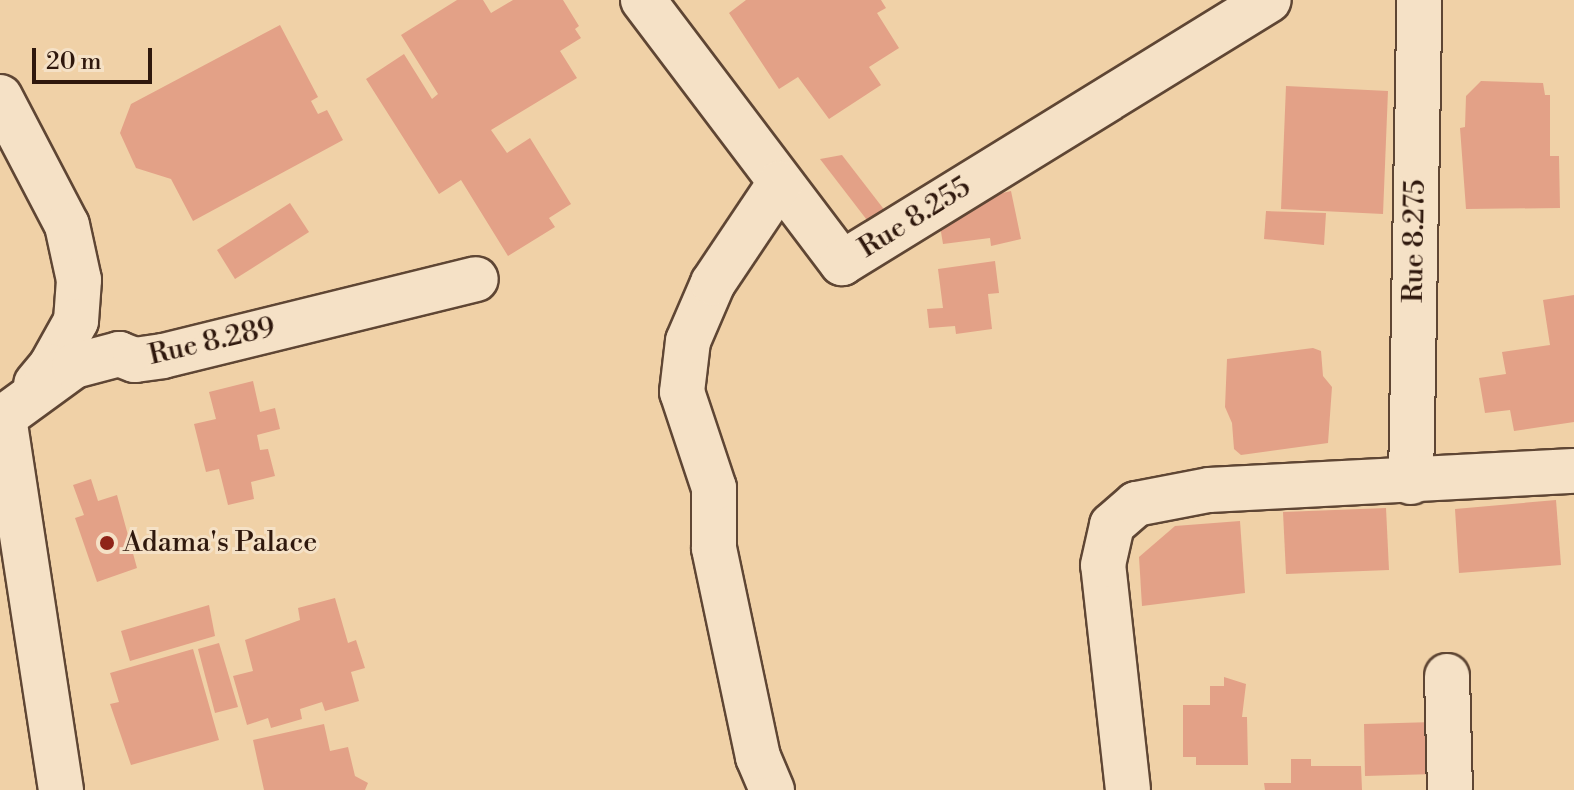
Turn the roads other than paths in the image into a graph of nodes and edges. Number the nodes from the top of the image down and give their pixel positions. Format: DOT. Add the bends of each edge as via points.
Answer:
graph roads {
  1 [pos="643,0"];
  2 [pos="1269,0"];
  3 [pos="1419,0"];
  4 [pos="0,97"];
  5 [pos="780,183"];
  6 [pos="476,279"];
  7 [pos="2,418"];
  8 [pos="1574,471"];
  9 [pos="1411,482"];
  10 [pos="1447,676"];
  11 [pos="61,790"];
  12 [pos="772,790"];
  13 [pos="1128,790"];
  14 [pos="1450,790"];
  1 -- 5 [label="street, Rue 8.255"];
  2 -- 5 [label="street, Rue 8.255" via="842,263"];
  3 -- 9 [label="street, Rue 8.275"];
  4 -- 7 [label="street" via="67,225 79,280 76,321 51,366"];
  5 -- 12 [label="street" via="713,283 688,341 682,392 714,488 714,548 758,757"];
  6 -- 7 [label="street, Rue 8.289" via="163,356 135,360 119,354 74,366"];
  7 -- 11 [label="street"];
  8 -- 9 [label="street"];
  9 -- 13 [label="street" via="1209,490 1136,504 1112,525 1103,565"];
  10 -- 14 [label="street"];
}
